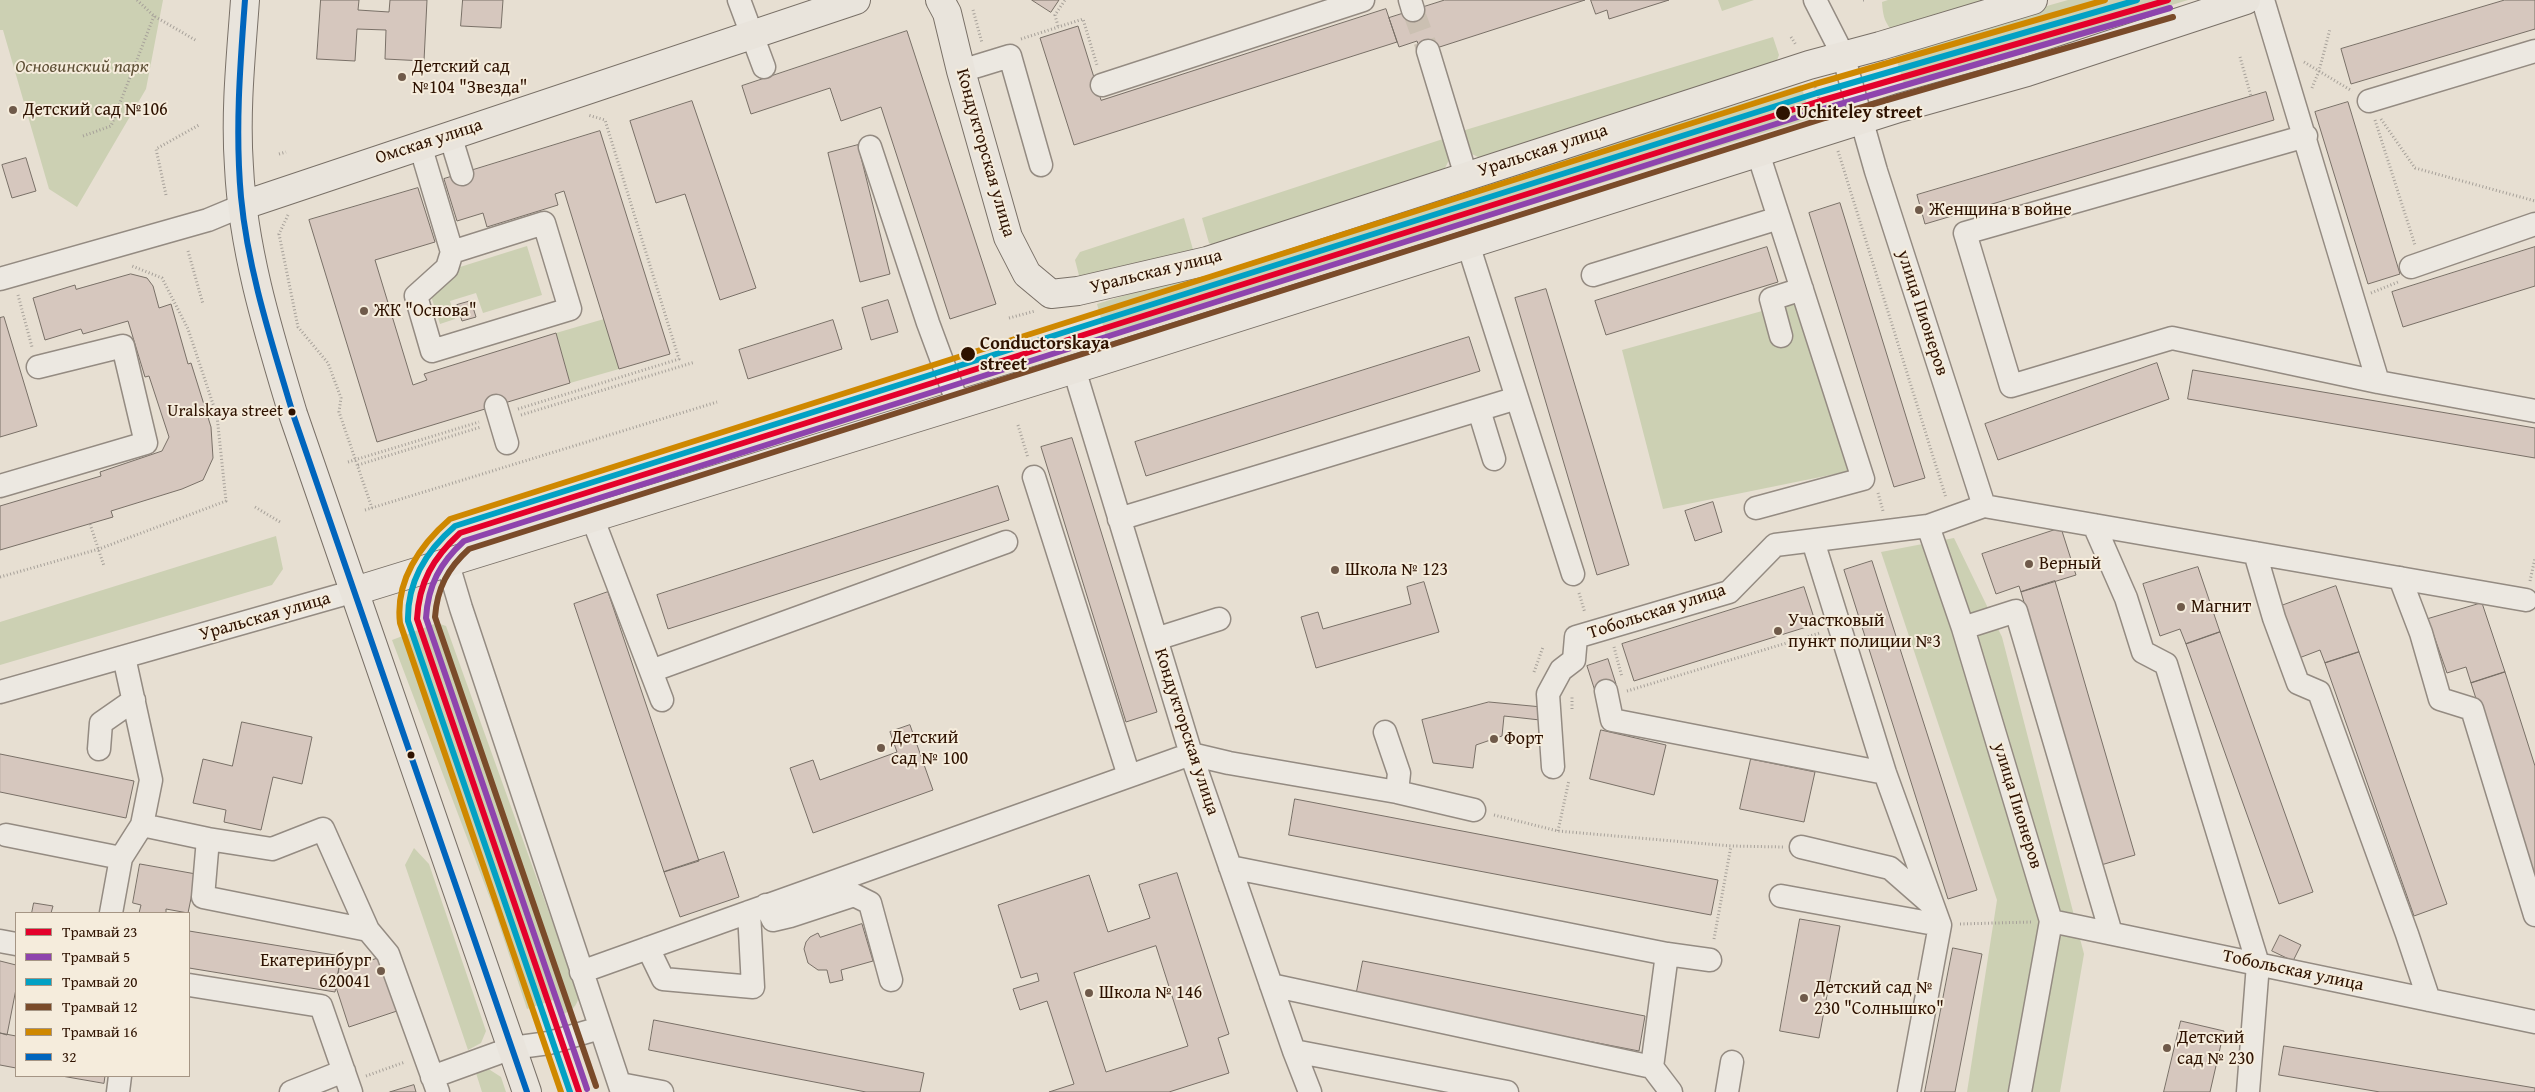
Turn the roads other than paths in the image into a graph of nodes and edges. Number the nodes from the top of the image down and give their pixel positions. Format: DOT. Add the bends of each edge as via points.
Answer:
graph roads {
  1 [pos="245,0"];
  2 [pos="739,0"];
  3 [pos="856,0"];
  4 [pos="940,0"];
  5 [pos="1815,0"];
  6 [pos="2033,0"];
  7 [pos="2246,0"];
  8 [pos="2263,0"];
  9 [pos="1357,1"];
  10 [pos="753,34"];
  11 [pos="1428,51"];
  12 [pos="2535,51"];
  13 [pos="1843,55"];
  14 [pos="764,67"];
  15 [pos="961,71"];
  16 [pos="1102,85"];
  17 [pos="2369,101"];
  18 [pos="1863,120"];
  19 [pos="2303,127"];
  20 [pos="437,139"];
  21 [pos="870,147"];
  22 [pos="1758,154"];
  23 [pos="1041,166"];
  24 [pos="457,175"];
  25 [pos="1466,176"];
  26 [pos="244,205"];
  27 [pos="1778,218"];
  28 [pos="2535,224"];
  29 [pos="1468,244"];
  30 [pos="452,252"];
  31 [pos="2416,265"];
  32 [pos="1594,275"];
  33 [pos="0,279"];
  34 [pos="1802,290"];
  35 [pos="1045,302"];
  36 [pos="1781,336"];
  37 [pos="38,367"];
  38 [pos="1074,369"];
  39 [pos="2378,382"];
  40 [pos="1517,398"];
  41 [pos="958,404"];
  42 [pos="1479,410"];
  43 [pos="2535,411"];
  44 [pos="498,414"];
  45 [pos="507,443"];
  46 [pos="1494,459"];
  47 [pos="1034,477"];
  48 [pos="0,486"];
  49 [pos="1984,506"];
  50 [pos="1756,508"];
  51 [pos="592,517"];
  52 [pos="1119,519"];
  53 [pos="2094,525"];
  54 [pos="1928,526"];
  55 [pos="1813,541"];
  56 [pos="1006,542"];
  57 [pos="2255,553"];
  58 [pos="448,561"];
  59 [pos="1573,574"];
  60 [pos="2400,578"];
  61 [pos="355,591"];
  62 [pos="2526,600"];
  63 [pos="1219,619"];
  64 [pos="1963,628"];
  65 [pos="1156,639"];
  66 [pos="124,657"];
  67 [pos="651,671"];
  68 [pos="1616,691"];
  69 [pos="0,692"];
  70 [pos="134,700"];
  71 [pos="662,700"];
  72 [pos="1385,732"];
  73 [pos="99,749"];
  74 [pos="1191,754"];
  75 [pos="1553,767"];
  76 [pos="1885,773"];
  77 [pos="1129,776"];
  78 [pos="1398,792"];
  79 [pos="1474,810"];
  80 [pos="142,825"];
  81 [pos="6,835"];
  82 [pos="208,839"];
  83 [pos="1801,847"];
  84 [pos="121,858"];
  85 [pos="1230,867"];
  86 [pos="1781,896"];
  87 [pos="758,908"];
  88 [pos="111,912"];
  89 [pos="1936,915"];
  90 [pos="2535,915"];
  91 [pos="2051,921"];
  92 [pos="368,930"];
  93 [pos="2110,933"];
  94 [pos="0,941"];
  95 [pos="15,944"];
  96 [pos="648,948"];
  97 [pos="1667,954"];
  98 [pos="1710,960"];
  99 [pos="2258,964"];
  100 [pos="581,972"];
  101 [pos="891,980"];
  102 [pos="1271,984"];
  103 [pos="190,985"];
  104 [pos="2429,1000"];
  105 [pos="2535,1022"];
  106 [pos="600,1028"];
  107 [pos="512,1048"];
  108 [pos="1294,1051"];
  109 [pos="1732,1062"];
  110 [pos="1652,1067"];
  111 [pos="120,1077"];
  112 [pos="348,1083"];
  113 [pos="435,1084"];
  114 [pos="621,1088"];
  115 [pos="118,1092"];
  116 [pos="291,1092"];
  117 [pos="527,1092"];
  118 [pos="662,1092"];
  119 [pos="1310,1092"];
  120 [pos="1507,1092"];
  121 [pos="1671,1092"];
  122 [pos="1727,1092"];
  123 [pos="1909,1092"];
  124 [pos="2020,1092"];
  125 [pos="2250,1092"];
  1 -- 26 [label="main road" via="237,116"];
  2 -- 10 [label="street"];
  3 -- 10 [label="main road, Омская улица"];
  4 -- 15 [label="main road, Кондукторская улица" via="947,14"];
  5 -- 13 [label="street, улица Пионеров"];
  6 -- 13 [label="main road, Уральская улица"];
  7 -- 18 [label="main road, Уральская улица" via="2027,72"];
  8 -- 19 [label="street"];
  9 -- 16 [label="street"];
  10 -- 14 [label="street"];
  10 -- 20 [label="main road, Омская улица"];
  11 -- 25 [label="street"];
  12 -- 17 [label="street"];
  13 -- 18 [label="street, улица Пионеров"];
  13 -- 25 [label="main road, Уральская улица"];
  15 -- 23 [label="street" via="1010,56"];
  15 -- 35 [label="main road, Кондукторская улица" via="1008,237"];
  18 -- 22 [label="main road, Уральская улица"];
  18 -- 49 [label="street, улица Пионеров" via="1876,171"];
  19 -- 39 [label="street"];
  19 -- 39 [label="street" via="1965,232 2006,376 2011,386 2172,338"];
  20 -- 24 [label="street"];
  20 -- 26 [label="main road, Омская улица"];
  20 -- 30 [label="street"];
  21 -- 41 [label="street"];
  22 -- 27 [label="street"];
  22 -- 29 [label="main road, Уральская улица"];
  25 -- 35 [label="main road, Уральская улица" via="1207,261 1078,291"];
  26 -- 33 [label="street, Омская улица" via="208,220"];
  26 -- 61 [label="main road" via="265,321 293,414"];
  27 -- 32 [label="street"];
  27 -- 34 [label="street"];
  28 -- 31 [label="street"];
  29 -- 38 [label="main road, Уральская улица"];
  29 -- 40 [label="street"];
  30 -- 30 [label="street" via="544,223 570,308 432,351 416,296 447,268"];
  34 -- 36 [label="street" via="1771,299"];
  34 -- 50 [label="street" via="1863,479"];
  37 -- 48 [label="street" via="123,346 146,443"];
  38 -- 41 [label="main road, Уральская улица"];
  38 -- 52 [label="street, Кондукторская улица"];
  39 -- 43 [label="street"];
  40 -- 42 [label="street"];
  40 -- 59 [label="street"];
  41 -- 51 [label="main road, Уральская улица"];
  42 -- 46 [label="street"];
  42 -- 52 [label="street"];
  44 -- 45 [label="street"];
  47 -- 77 [label="street"];
  49 -- 53 [label="street"];
  49 -- 54 [label="street, Тобольская улица"];
  51 -- 58 [label="main road, Уральская улица"];
  51 -- 67 [label="street"];
  52 -- 65 [label="street, Кондукторская улица"];
  53 -- 57 [label="street"];
  53 -- 99 [label="street" via="2126,598 2143,652 2166,664"];
  54 -- 55 [label="street, Тобольская улица"];
  54 -- 64 [label="street, улица Пионеров"];
  55 -- 75 [label="street, Тобольская улица" via="1775,545 1729,592 1576,637 1574,660 1561,670 1548,694"];
  55 -- 76 [label="street"];
  56 -- 67 [label="street"];
  57 -- 60 [label="street"];
  57 -- 104 [label="street" via="2298,683 2320,692"];
  58 -- 61 [label="main road, Уральская улица"];
  58 -- 100 [label="street"];
  60 -- 62 [label="street"];
  60 -- 90 [label="street" via="2421,633 2440,699 2472,709"];
  61 -- 66 [label="street, Уральская улица"];
  61 -- 107 [label="main road"];
  63 -- 65 [label="street"];
  64 -- 91 [label="street, улица Пионеров"];
  64 -- 93 [label="street" via="2016,611"];
  65 -- 74 [label="street, Кондукторская улица"];
  66 -- 69 [label="street, Уральская улица"];
  66 -- 70 [label="street"];
  67 -- 71 [label="street"];
  68 -- 76 [label="street" via="1612,720"];
  70 -- 73 [label="street" via="101,723"];
  70 -- 80 [label="street" via="151,780"];
  72 -- 78 [label="street" via="1399,773"];
  74 -- 77 [label="street"];
  74 -- 78 [label="street"];
  74 -- 85 [label="street, Кондукторская улица"];
  76 -- 89 [label="street"];
  77 -- 87 [label="street"];
  78 -- 79 [label="street"];
  80 -- 82 [label="street"];
  80 -- 84 [label="street"];
  81 -- 84 [label="street"];
  82 -- 92 [label="street" via="204,897"];
  82 -- 92 [label="street" via="272,849 323,829"];
  83 -- 89 [label="street" via="1890,868"];
  84 -- 88 [label="street"];
  85 -- 97 [label="street"];
  85 -- 102 [label="street, Кондукторская улица"];
  86 -- 89 [label="street"];
  87 -- 96 [label="street"];
  87 -- 96 [label="street" via="754,987 663,979"];
  87 -- 101 [label="street" via="773,920 854,895 870,903"];
  89 -- 123 [label="street"];
  91 -- 93 [label="street, Тобольская улица"];
  91 -- 124 [label="street, улица Пионеров"];
  92 -- 113 [label="street" via="388,954"];
  93 -- 99 [label="street, Тобольская улица"];
  94 -- 95 [label="street"];
  96 -- 100 [label="street"];
  97 -- 98 [label="street"];
  97 -- 110 [label="street"];
  99 -- 104 [label="street, Тобольская улица"];
  99 -- 125 [label="street"];
  100 -- 106 [label="street"];
  102 -- 108 [label="street, Кондукторская улица"];
  102 -- 110 [label="street"];
  103 -- 112 [label="street" via="321,1006"];
  104 -- 105 [label="street, Тобольская улица"];
  106 -- 107 [label="street" via="549,1043"];
  106 -- 114 [label="street"];
  107 -- 113 [label="street"];
  107 -- 117 [label="main road"];
  108 -- 119 [label="street, Кондукторская улица"];
  108 -- 120 [label="street"];
  109 -- 122 [label="street"];
  110 -- 121 [label="street"];
  111 -- 115 [label="street"];
  112 -- 116 [label="street"];
  114 -- 118 [label="street"];
}
